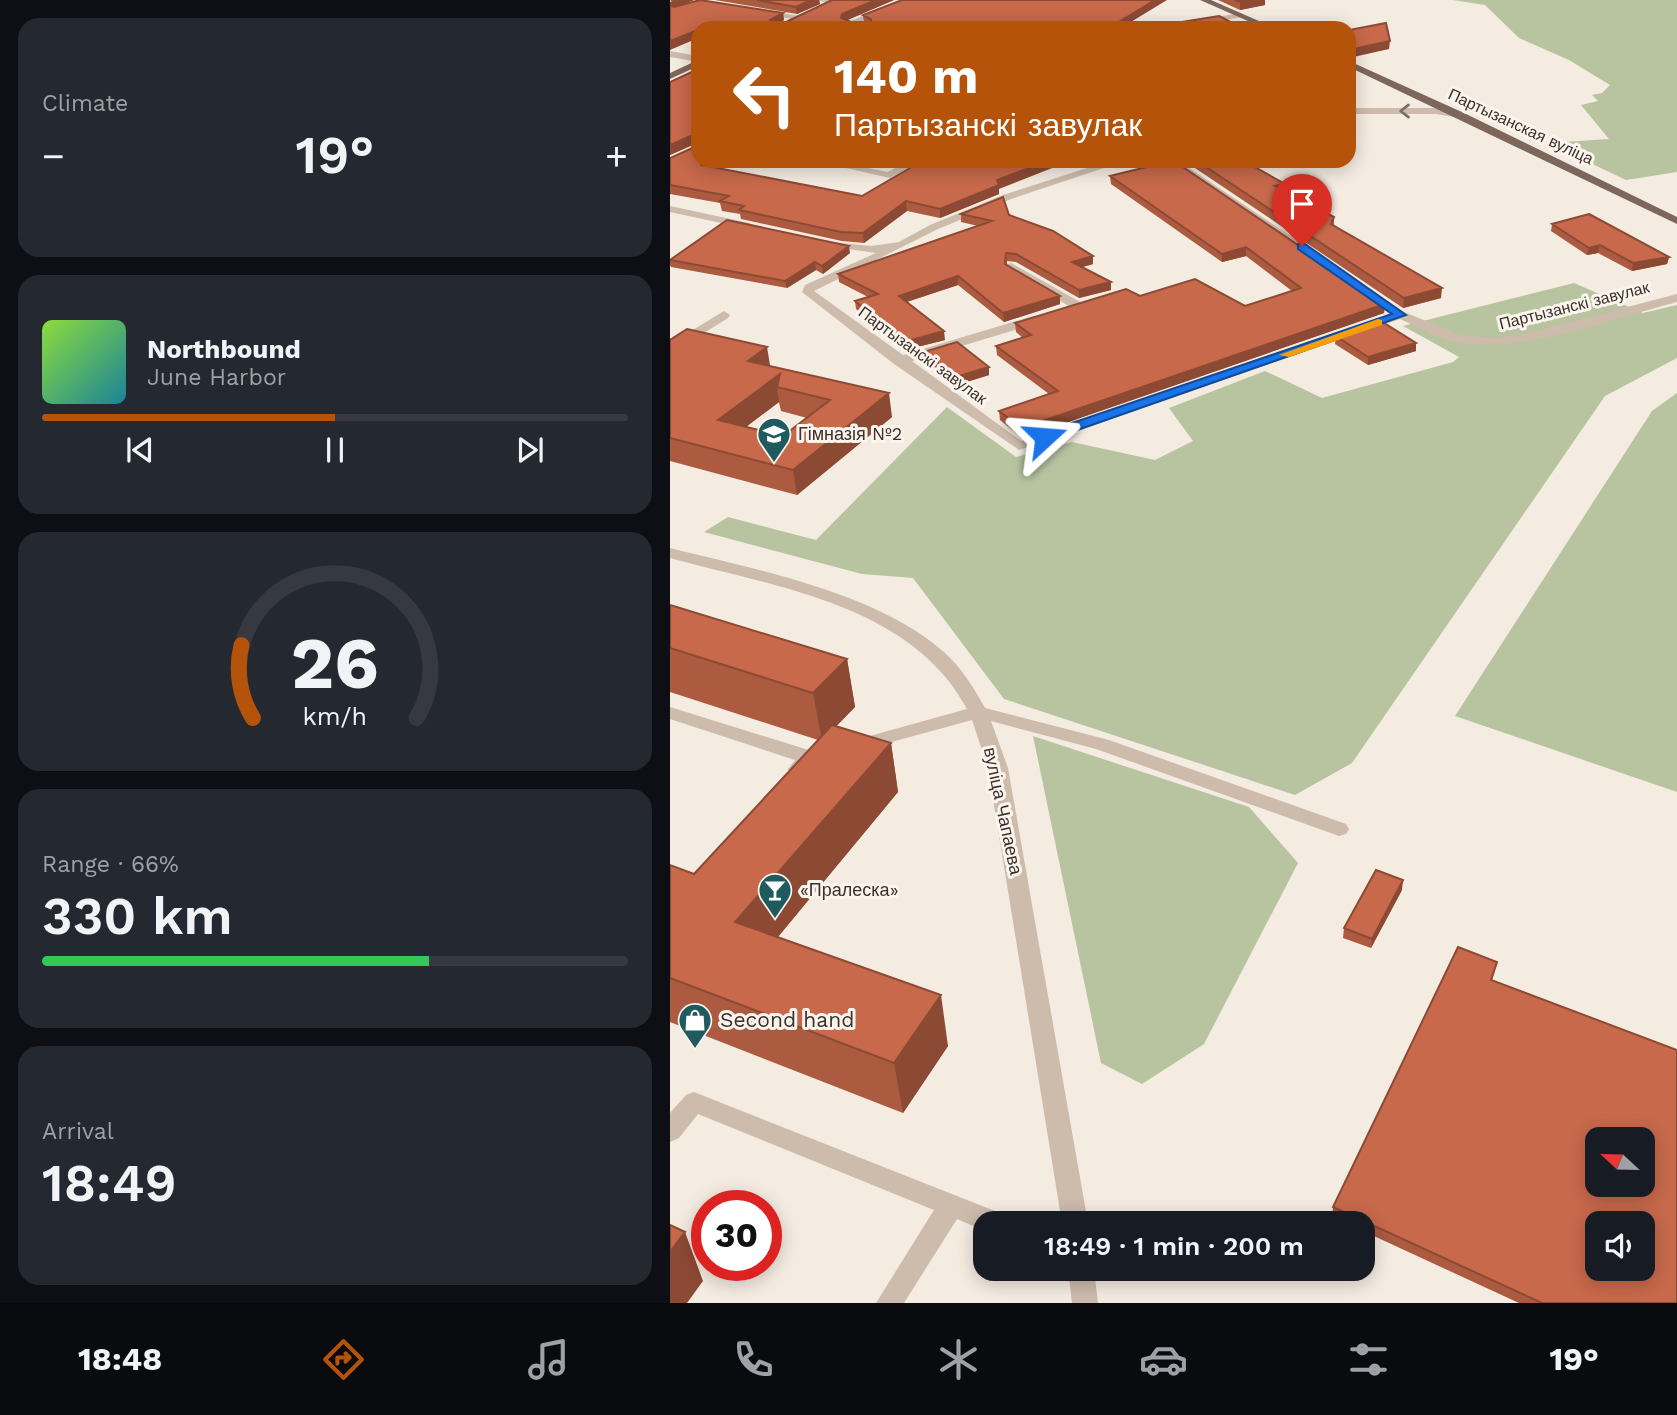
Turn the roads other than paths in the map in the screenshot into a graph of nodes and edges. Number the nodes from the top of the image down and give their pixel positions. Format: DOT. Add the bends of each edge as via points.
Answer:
graph roads {
  1 [pos="819,0"];
  2 [pos="904,0"];
  3 [pos="1204,0"];
  4 [pos="838,1"];
  5 [pos="746,10"];
  6 [pos="1240,15"];
  7 [pos="800,18"];
  8 [pos="793,21"];
  9 [pos="856,21"];
  10 [pos="1204,21"];
  11 [pos="1254,21"];
  12 [pos="670,54"];
  13 [pos="691,59"];
  14 [pos="691,65"];
  15 [pos="1356,67"];
  16 [pos="670,76"];
  17 [pos="1356,111"];
  18 [pos="1462,115"];
  19 [pos="852,168"];
  20 [pos="903,168"];
  21 [pos="1098,168"];
  22 [pos="1182,168"];
  23 [pos="670,209"];
  24 [pos="1677,221"];
  25 [pos="763,229"];
  26 [pos="816,241"];
  27 [pos="902,245"];
  28 [pos="842,247"];
  29 [pos="855,266"];
  30 [pos="1011,267"];
  31 [pos="1677,298"];
  32 [pos="724,315"];
  33 [pos="1400,315"];
  34 [pos="670,350"];
  35 [pos="899,361"];
  36 [pos="670,553"];
  37 [pos="978,712"];
  38 [pos="670,713"];
  39 [pos="823,754"];
  40 [pos="780,788"];
  41 [pos="1339,829"];
  42 [pos="670,1131"];
  43 [pos="951,1206"];
  44 [pos="1073,1211"];
  45 [pos="973,1214"];
  46 [pos="1082,1281"];
  47 [pos="889,1303"];
  48 [pos="1085,1303"];
  1 -- 4 [label="street"];
  2 -- 9 [label="street" via="910,1"];
  3 -- 6 [label="main road"];
  4 -- 7 [label="main road"];
  5 -- 7 [label="street"];
  6 -- 10 [label="street"];
  6 -- 11 [label="main road"];
  7 -- 8 [label="main road"];
  12 -- 13 [label="street"];
  14 -- 16 [label="main road"];
  15 -- 18 [label="main road, Партызанская вуліца"];
  18 -- 17 [label="street, one-way"];
  18 -- 24 [label="main road, Партызанская вуліца"];
  19 -- 20 [label="street" via="890,176"];
  21 -- 27 [label="street" via="1007,197"];
  22 -- 33 [label="street, Партызанскі завулак"];
  23 -- 25 [label="street"];
  26 -- 28 [label="street"];
  27 -- 28 [label="street" via="871,250"];
  27 -- 29 [label="street"];
  28 -- 29 [label="street"];
  29 -- 35 [label="street, Партызанскі завулак" via="808,292"];
  30 -- 35 [label="street" via="1084,304"];
  31 -- 33 [label="street, Партызанскі завулак" via="1520,340 1492,342 1456,338"];
  32 -- 34 [label="street"];
  33 -- 35 [label="street, Партызанскі завулак" via="1019,446"];
  36 -- 37 [label="street, вуліца Чапаева" via="837,602 893,626 955,674"];
  37 -- 39 [label="street"];
  37 -- 41 [label="street" via="1102,744"];
  37 -- 44 [label="street, вуліца Чапаева" via="998,768"];
  38 -- 39 [label="street"];
  39 -- 40 [label="street"];
  42 -- 43 [label="street" via="694,1102"];
  43 -- 45 [label="street"];
  43 -- 47 [label="street"];
  46 -- 48 [label="street"];
}
